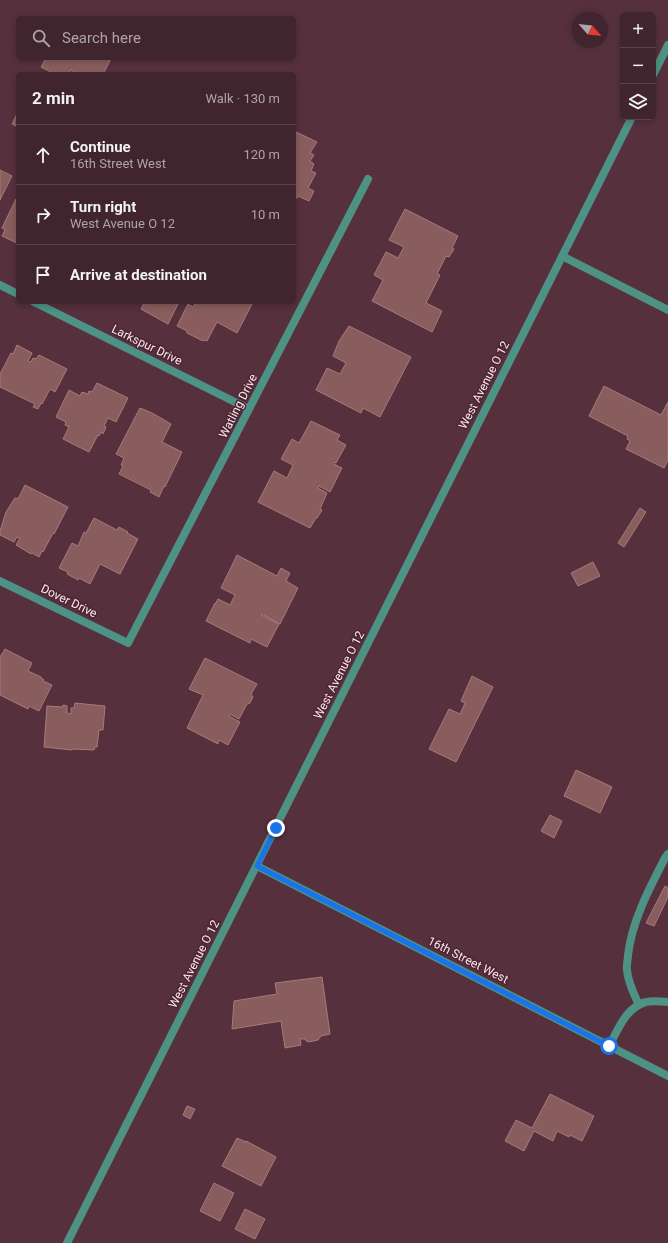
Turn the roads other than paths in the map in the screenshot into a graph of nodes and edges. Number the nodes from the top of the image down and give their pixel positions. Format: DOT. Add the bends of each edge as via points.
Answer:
graph roads {
  1 [pos="668,45"];
  2 [pos="656,69"];
  3 [pos="630,120"];
  4 [pos="368,179"];
  5 [pos="562,256"];
  6 [pos="0,285"];
  7 [pos="16,293"];
  8 [pos="38,304"];
  9 [pos="668,310"];
  10 [pos="249,409"];
  11 [pos="0,581"];
  12 [pos="128,643"];
  13 [pos="668,854"];
  14 [pos="257,866"];
  15 [pos="668,1002"];
  16 [pos="639,1005"];
  17 [pos="609,1046"];
  18 [pos="668,1076"];
  19 [pos="67,1243"];
  1 -- 2 [label="street"];
  3 -- 5 [label="street, West Avenue O 12"];
  4 -- 10 [label="street, Watling Drive"];
  5 -- 9 [label="street"];
  5 -- 14 [label="street, West Avenue O 12"];
  6 -- 7 [label="street"];
  8 -- 10 [label="street, Larkspur Drive"];
  10 -- 12 [label="street, Watling Drive"];
  11 -- 12 [label="street, Dover Drive"];
  13 -- 16 [label="street" via="646,896 634,927 629,951 626,970"];
  14 -- 17 [label="street, 16th Street West"];
  14 -- 19 [label="street, West Avenue O 12"];
  15 -- 16 [label="street" via="653,1001"];
  16 -- 17 [label="street" via="626,1016"];
  17 -- 18 [label="street, 16th Street West"];
}
